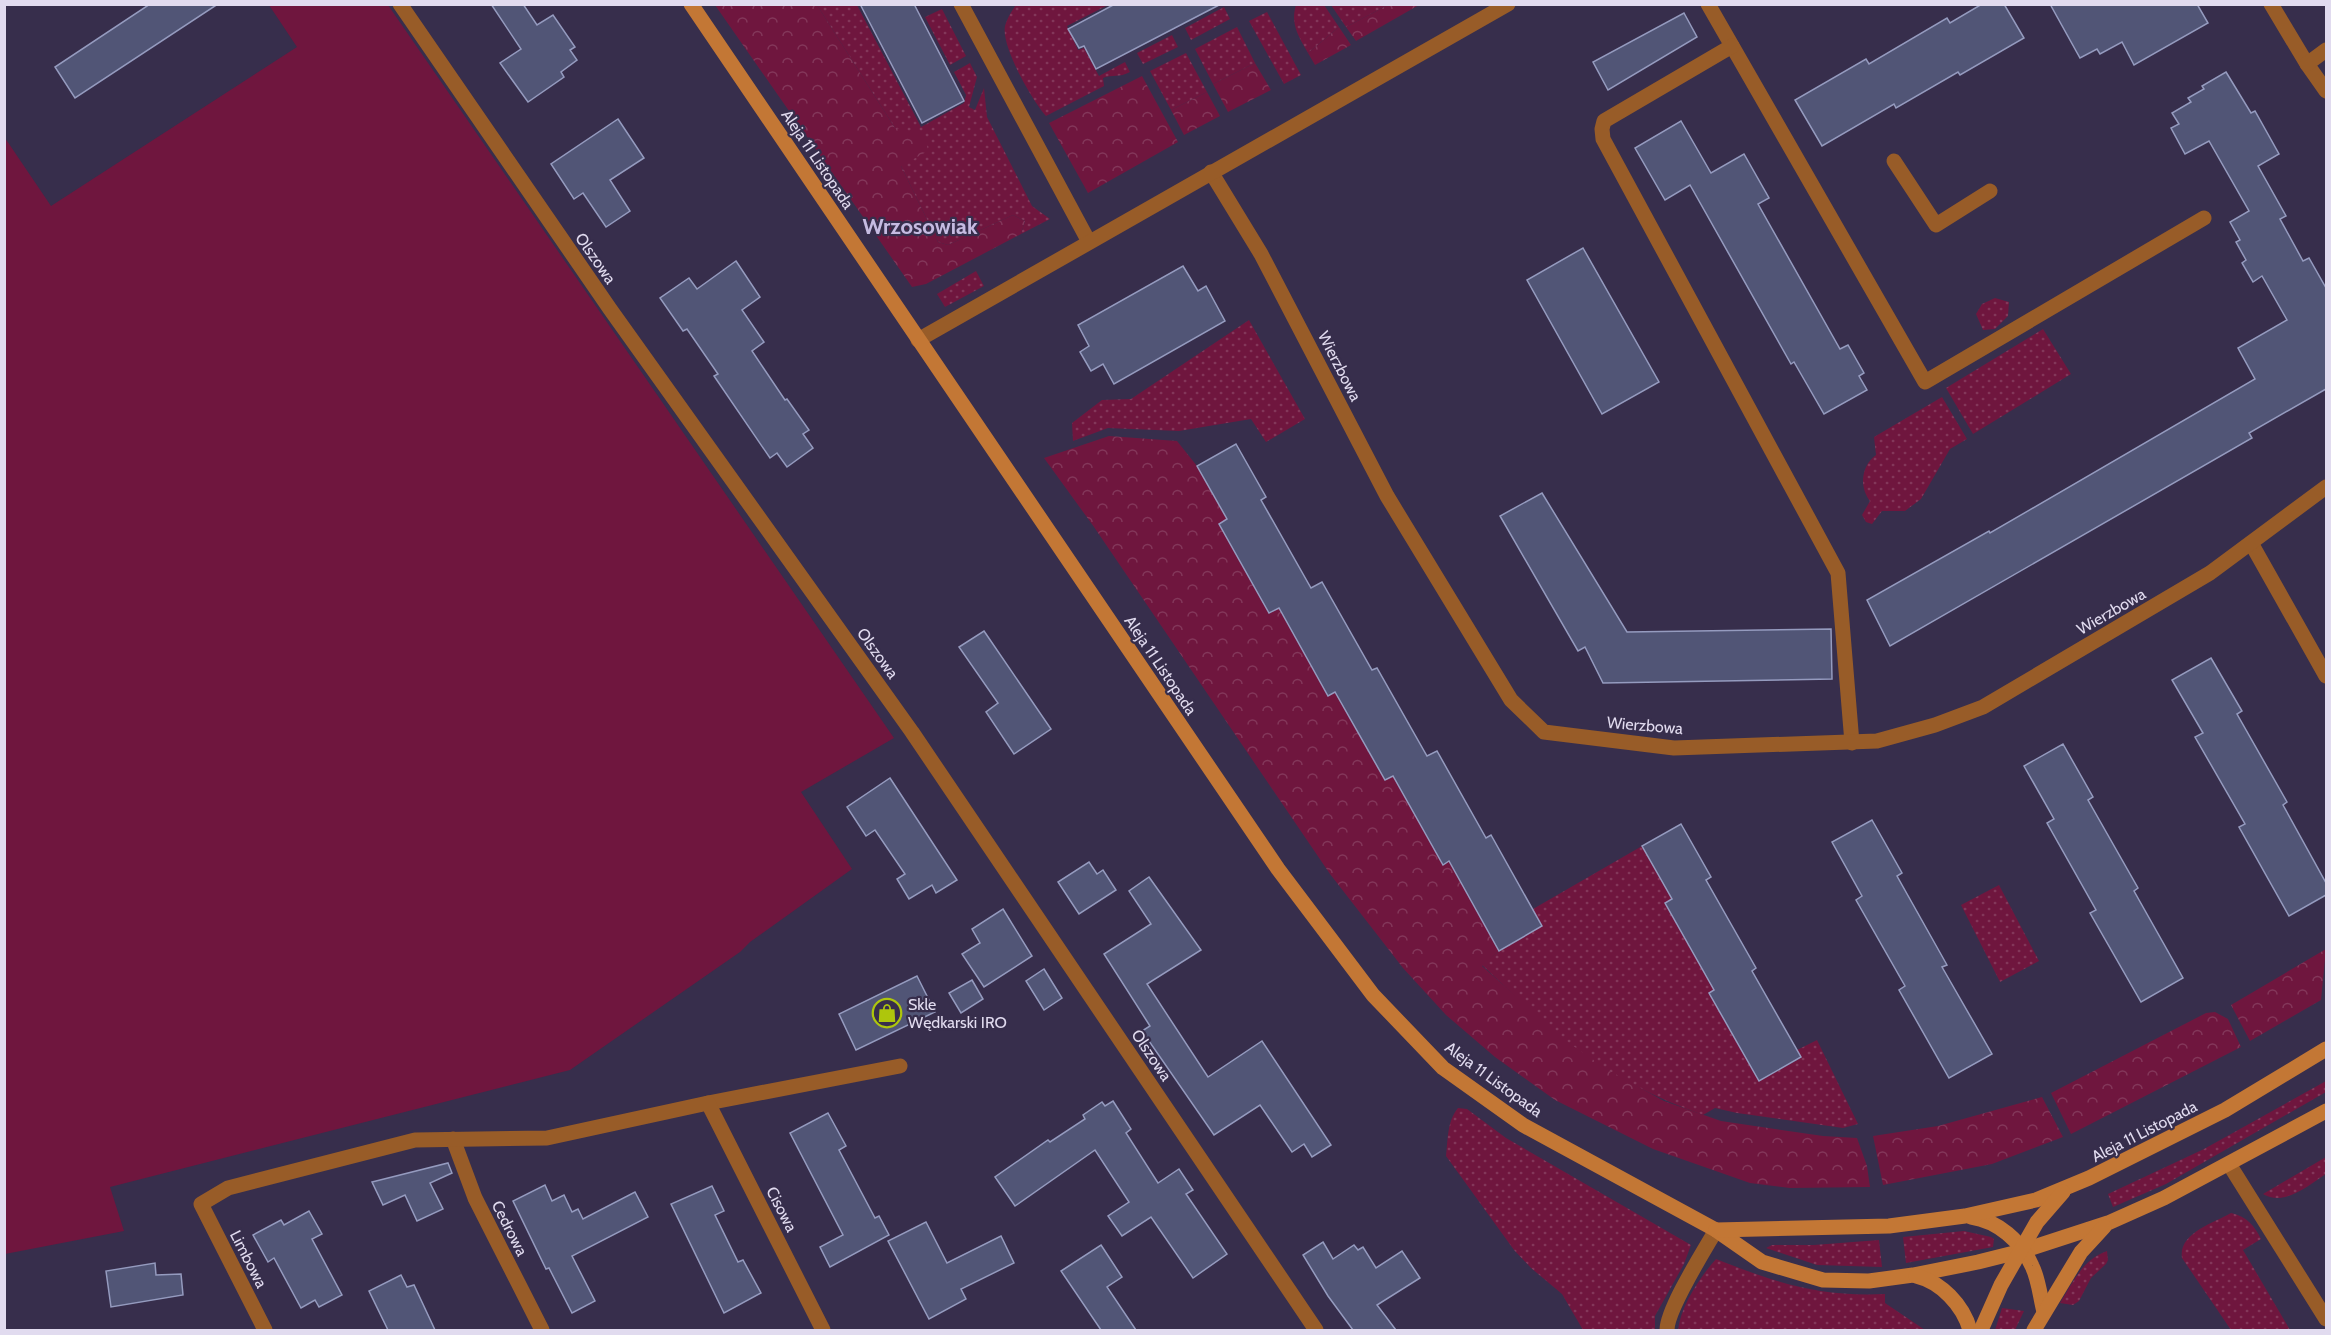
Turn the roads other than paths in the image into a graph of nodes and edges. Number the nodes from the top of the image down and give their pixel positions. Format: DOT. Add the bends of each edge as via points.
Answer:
graph roads {
  1 [pos="400,4"];
  2 [pos="691,4"];
  3 [pos="961,4"];
  4 [pos="1508,4"];
  5 [pos="1708,4"];
  6 [pos="2271,4"];
  7 [pos="1732,46"];
  8 [pos="2326,50"];
  9 [pos="2307,64"];
  10 [pos="2326,91"];
  11 [pos="1894,160"];
  12 [pos="1211,172"];
  13 [pos="1990,191"];
  14 [pos="2204,218"];
  15 [pos="1089,242"];
  16 [pos="918,340"];
  17 [pos="2326,487"];
  18 [pos="2252,543"];
  19 [pos="2326,676"];
  20 [pos="1852,742"];
  21 [pos="2326,1049"];
  22 [pos="900,1066"];
  23 [pos="708,1103"];
  24 [pos="2326,1111"];
  25 [pos="453,1139"];
  26 [pos="2229,1164"];
  27 [pos="2065,1189"];
  28 [pos="1965,1216"];
  29 [pos="2108,1223"];
  30 [pos="1716,1230"];
  31 [pos="2022,1251"];
  32 [pos="1913,1275"];
  33 [pos="2044,1312"];
  34 [pos="2326,1319"];
  35 [pos="265,1330"];
  36 [pos="542,1330"];
  37 [pos="823,1330"];
  38 [pos="1316,1330"];
  39 [pos="1667,1330"];
  40 [pos="1970,1330"];
  41 [pos="1981,1330"];
  42 [pos="2034,1330"];
  1 -- 38 [label="street, Olszowa" via="610,309 912,732"];
  2 -- 16 [label="street, Aleja 11 Listopada"];
  3 -- 15 [label="street"];
  4 -- 12 [label="street"];
  5 -- 7 [label="street"];
  6 -- 9 [label="street"];
  7 -- 14 [label="street" via="1925,382"];
  7 -- 20 [label="street" via="1604,121 1603,139 1838,573"];
  8 -- 9 [label="street"];
  9 -- 10 [label="street"];
  11 -- 13 [label="street" via="1936,225"];
  12 -- 15 [label="street"];
  12 -- 20 [label="street, Wierzbowa" via="1261,254 1387,496 1511,700 1544,732 1674,748"];
  15 -- 16 [label="street"];
  16 -- 30 [label="street, Aleja 11 Listopada" via="1278,869 1373,995 1443,1068 1523,1125"];
  17 -- 18 [label="street, Wierzbowa"];
  18 -- 19 [label="street"];
  18 -- 20 [label="street, Wierzbowa" via="2210,573 1983,707 1876,741"];
  21 -- 27 [label="street, Aleja 11 Listopada" via="2225,1110"];
  22 -- 23 [label="street"];
  23 -- 25 [label="street" via="547,1138"];
  23 -- 37 [label="street, Cisowa"];
  24 -- 26 [label="street, Aleja 11 Listopada"];
  25 -- 35 [label="street, Limbowa" via="415,1140 228,1188 201,1204"];
  25 -- 36 [label="street, Cedrowa" via="475,1198"];
  26 -- 29 [label="street, Aleja 11 Listopada"];
  26 -- 34 [label="street"];
  27 -- 28 [label="street, Aleja 11 Listopada" via="2018,1205"];
  27 -- 31 [label="street" via="2037,1222"];
  28 -- 30 [label="street, Aleja 11 Listopada" via="1889,1226"];
  28 -- 31 [label="street, Aleja 11 Listopada" via="1994,1223"];
  29 -- 31 [label="street, Aleja 11 Listopada"];
  29 -- 33 [label="street" via="2081,1252"];
  30 -- 32 [label="street, Aleja 11 Listopada" via="1762,1262 1823,1280 1869,1281"];
  30 -- 39 [label="street" via="1689,1276"];
  31 -- 32 [label="street, Aleja 11 Listopada"];
  31 -- 33 [label="street, Aleja 11 Listopada" via="2032,1265"];
  31 -- 41 [label="street"];
  32 -- 40 [label="street" via="1937,1283 1957,1305"];
  33 -- 42 [label="street"];
}
